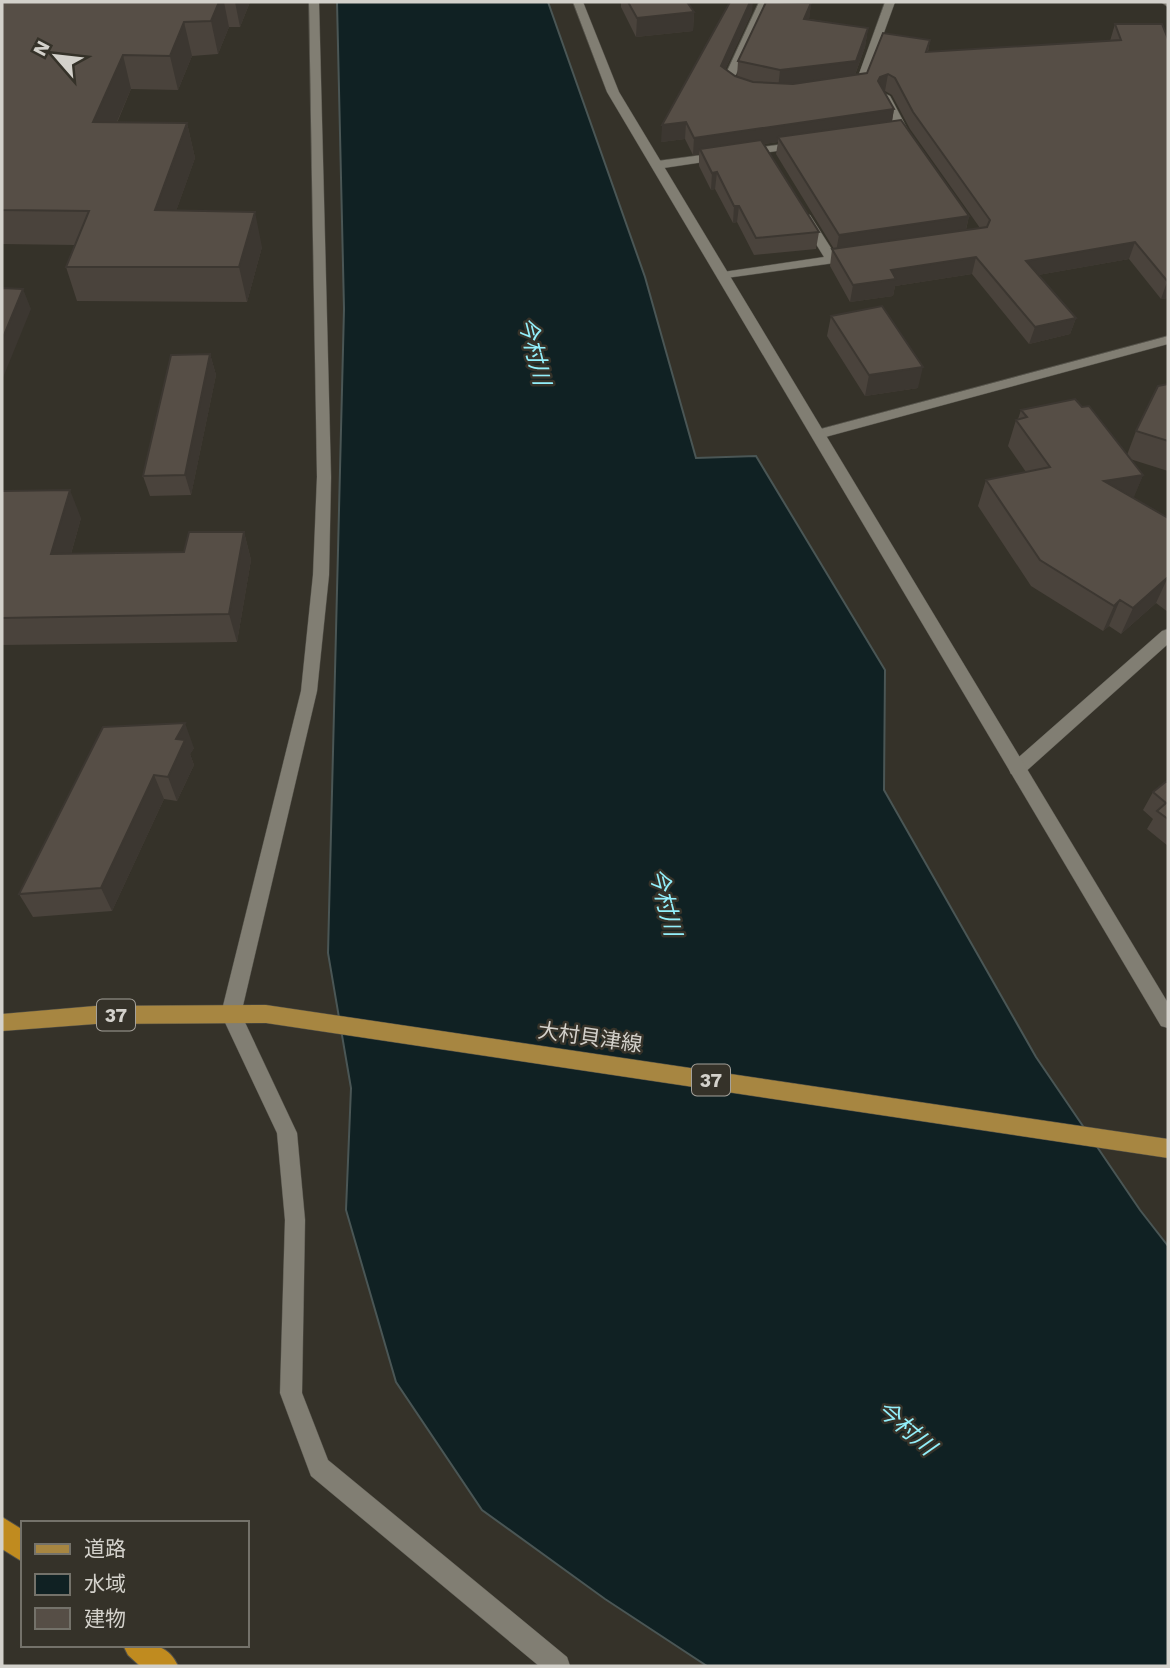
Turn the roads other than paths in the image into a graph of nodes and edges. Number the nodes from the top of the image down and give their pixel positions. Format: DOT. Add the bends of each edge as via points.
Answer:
graph roads {
  1 [pos="314,2"];
  2 [pos="578,2"];
  3 [pos="764,2"];
  4 [pos="890,2"];
  5 [pos="836,88"];
  6 [pos="748,90"];
  7 [pos="884,96"];
  8 [pos="875,134"];
  9 [pos="806,144"];
  10 [pos="657,165"];
  11 [pos="798,205"];
  12 [pos="872,254"];
  13 [pos="832,260"];
  14 [pos="723,276"];
  15 [pos="1168,340"];
  16 [pos="818,433"];
  17 [pos="1168,635"];
  18 [pos="1017,769"];
  19 [pos="230,1014"];
  20 [pos="1168,1020"];
  21 [pos="2,1023"];
  22 [pos="1162,1147"];
  23 [pos="2,1531"];
  24 [pos="21,1546"];
  25 [pos="140,1647"];
  26 [pos="163,1666"];
  27 [pos="558,1666"];
  1 -- 19 [label="street" via="324,477 321,575 309,691"];
  2 -- 10 [label="street" via="613,92"];
  3 -- 6 [label="street" via="727,82"];
  4 -- 5 [label="street" via="860,85"];
  7 -- 8 [label="street" via="906,135"];
  9 -- 10 [label="street" via="768,155"];
  10 -- 14 [label="street"];
  11 -- 13 [label="street"];
  12 -- 13 [label="street"];
  13 -- 14 [label="street"];
  14 -- 16 [label="street"];
  15 -- 16 [label="street"];
  16 -- 18 [label="street"];
  17 -- 18 [label="street"];
  18 -- 20 [label="street"];
  19 -- 21 [label="main road, 大村貝津線 / 37" via="95,1015"];
  19 -- 22 [label="main road, 大村貝津線 / 37" via="266,1014"];
  19 -- 27 [label="street" via="287,1133 295,1220 291,1393 319,1468"];
  23 -- 24 [label="highway"];
  25 -- 26 [label="highway"];
}
